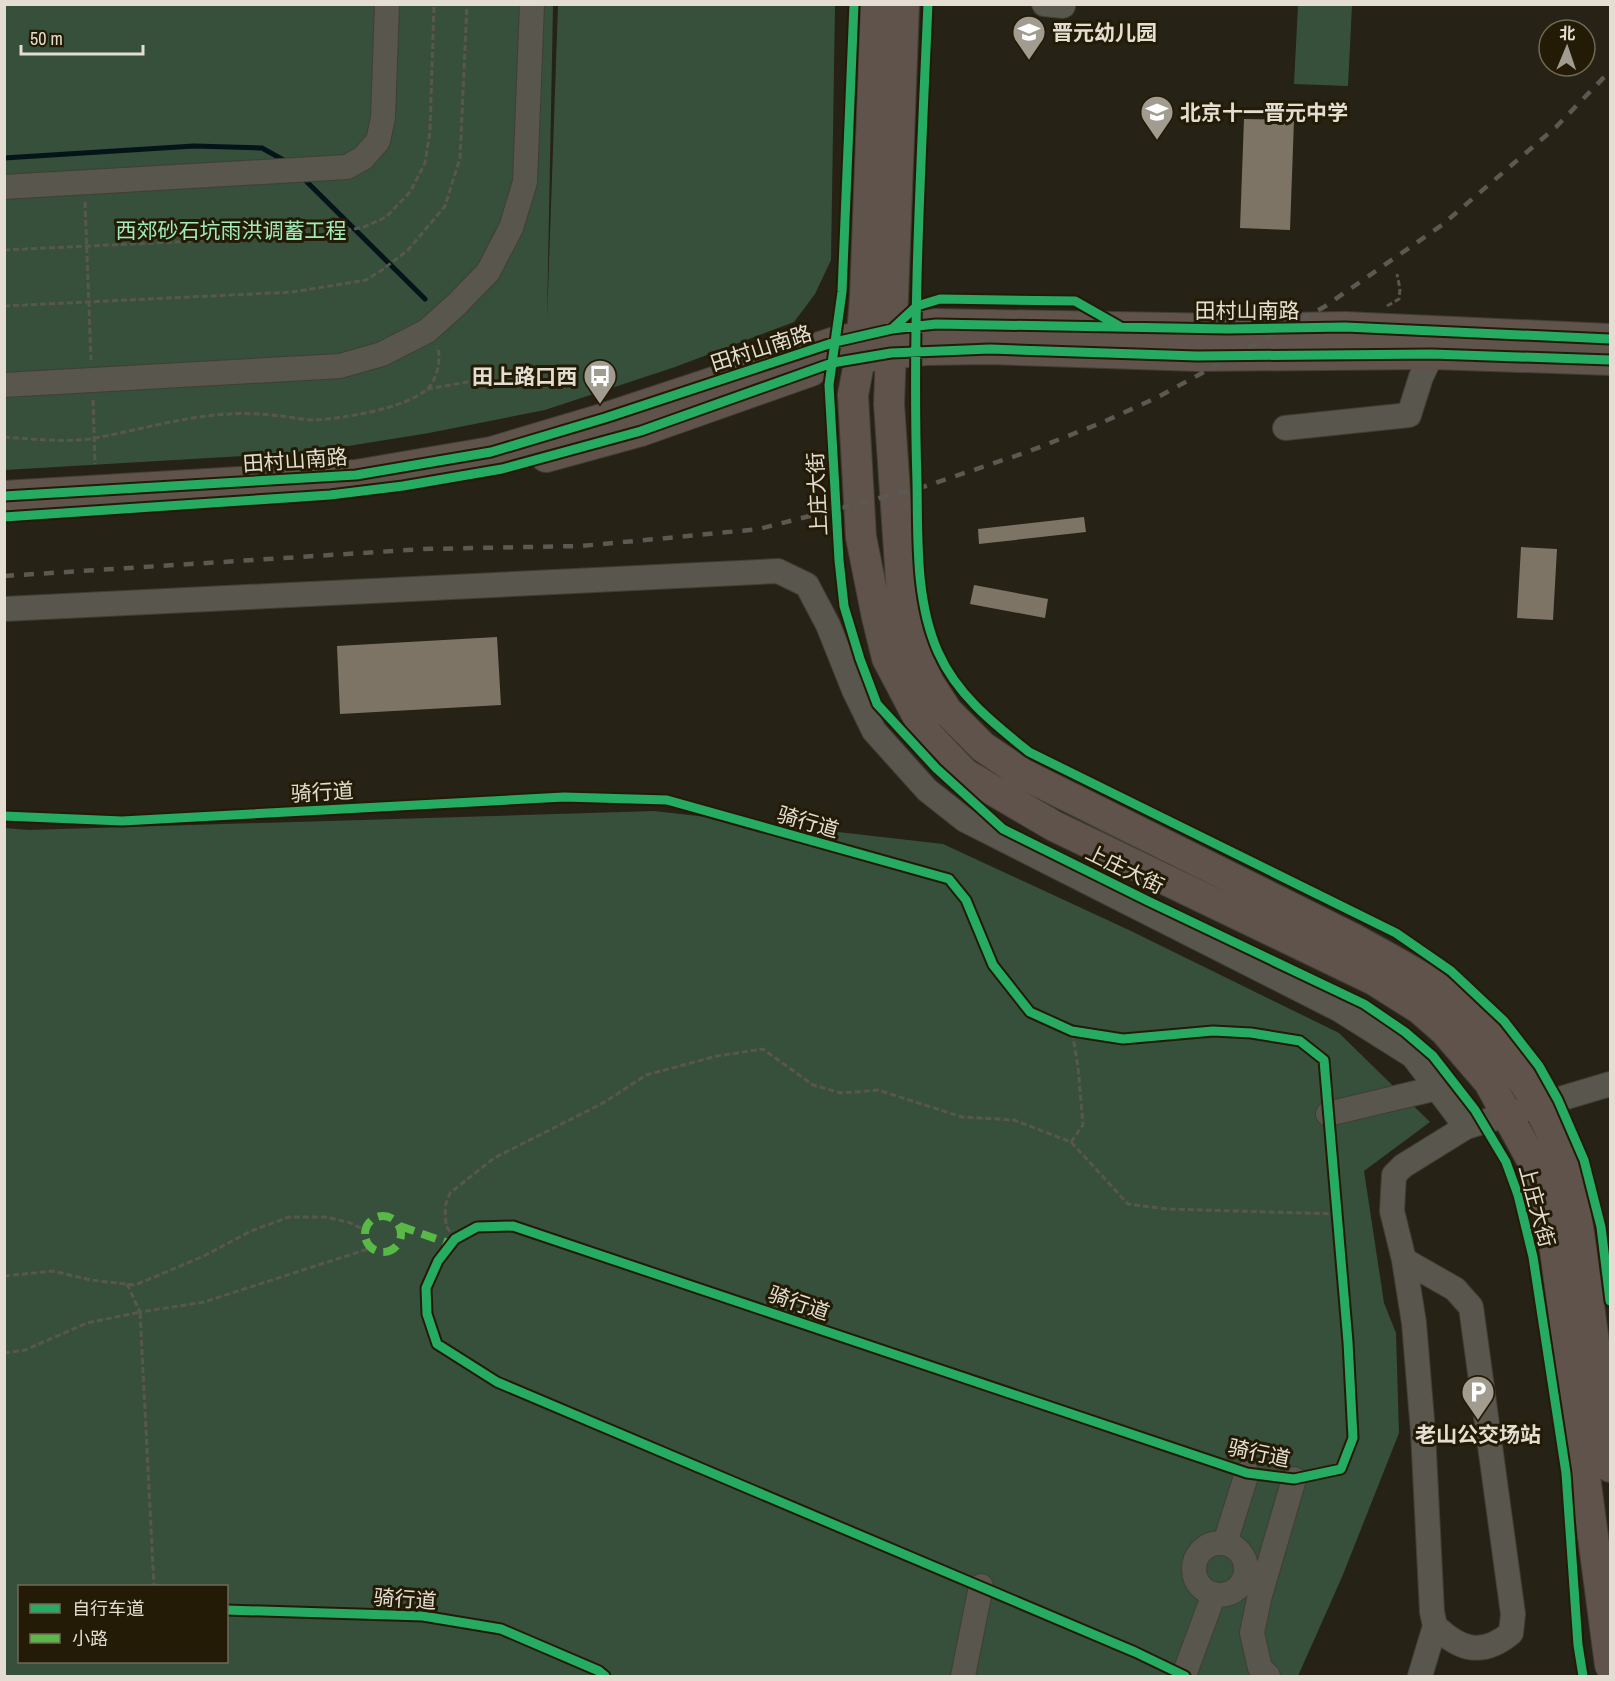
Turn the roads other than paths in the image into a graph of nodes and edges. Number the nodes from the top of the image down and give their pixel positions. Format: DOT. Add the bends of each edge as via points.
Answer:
graph roads {
  1 [pos="387,4"];
  2 [pos="532,4"];
  3 [pos="876,4"];
  4 [pos="904,4"];
  5 [pos="4,187"];
  6 [pos="1611,339"];
  7 [pos="891,341"];
  8 [pos="861,347"];
  9 [pos="1432,354"];
  10 [pos="1611,360"];
  11 [pos="4,385"];
  12 [pos="1285,428"];
  13 [pos="4,496"];
  14 [pos="4,517"];
  15 [pos="4,609"];
  16 [pos="1611,1084"];
  17 [pos="1437,1088"];
  18 [pos="1538,1106"];
  19 [pos="1328,1114"];
  20 [pos="1509,1114"];
  21 [pos="1466,1127"];
  22 [pos="1404,1260"];
  23 [pos="1611,1467"];
  24 [pos="1247,1473"];
  25 [pos="1294,1479"];
  26 [pos="1225,1543"];
  27 [pos="981,1586"];
  28 [pos="1214,1594"];
  29 [pos="1435,1626"];
  30 [pos="1611,1665"];
  31 [pos="1184,1675"];
  32 [pos="963,1677"];
  33 [pos="1268,1677"];
  34 [pos="1420,1677"];
  1 -- 5 [label="street" via="383,118 378,141 363,158 347,167"];
  2 -- 11 [label="street" via="525,182 511,228 488,272 427,331 382,354 340,366"];
  3 -- 8 [label="main road, 上庄大街"];
  4 -- 7 [label="main road, 上庄大街"];
  6 -- 7 [label="main road, 田村山南路" via="1345,327 936,324"];
  7 -- 8 [label="main road, 田村山南路"];
  7 -- 9 [label="main road, 田村山南路" via="990,349 1197,356"];
  7 -- 18 [label="main road, 上庄大街" via="889,404 902,595 917,656 946,711 983,747 1023,774 1353,939 1439,989 1491,1038"];
  8 -- 13 [label="main road, 田村山南路" via="835,342 491,452 356,475"];
  8 -- 14 [label="main road, 田村山南路" via="832,363 641,431 502,469 330,495"];
  8 -- 20 [label="main road, 上庄大街" via="853,395 861,537 887,658 927,734 964,774 1018,807 1374,980 1420,1009 1445,1031 1489,1082"];
  9 -- 10 [label="main road, 田村山南路"];
  9 -- 12 [label="street" via="1409,415"];
  15 -- 17 [label="street" via="778,571 807,585 874,731 927,790 965,820 1340,1010 1413,1056"];
  16 -- 18 [label="street"];
  17 -- 19 [label="street"];
  17 -- 21 [label="street"];
  18 -- 20 [label="street"];
  18 -- 23 [label="main road, 上庄大街" via="1564,1166 1578,1227"];
  20 -- 21 [label="street"];
  20 -- 30 [label="main road, 上庄大街" via="1539,1173 1552,1227"];
  21 -- 22 [label="street" via="1394,1175 1392,1211"];
  22 -- 29 [label="street" via="1424,1431"];
  22 -- 29 [label="street" via="1455,1289 1471,1307 1513,1614 1511,1633 1477,1649 1450,1641"];
  24 -- 26 [label="street"];
  25 -- 33 [label="street" via="1252,1633 1260,1668"];
  26 -- 28 [label="street" via="1207,1546 1194,1568 1199,1585"];
  26 -- 28 [label="street" via="1239,1551 1245,1574 1237,1588"];
  27 -- 32 [label="street"];
  28 -- 31 [label="street"];
  29 -- 34 [label="street"];
}
